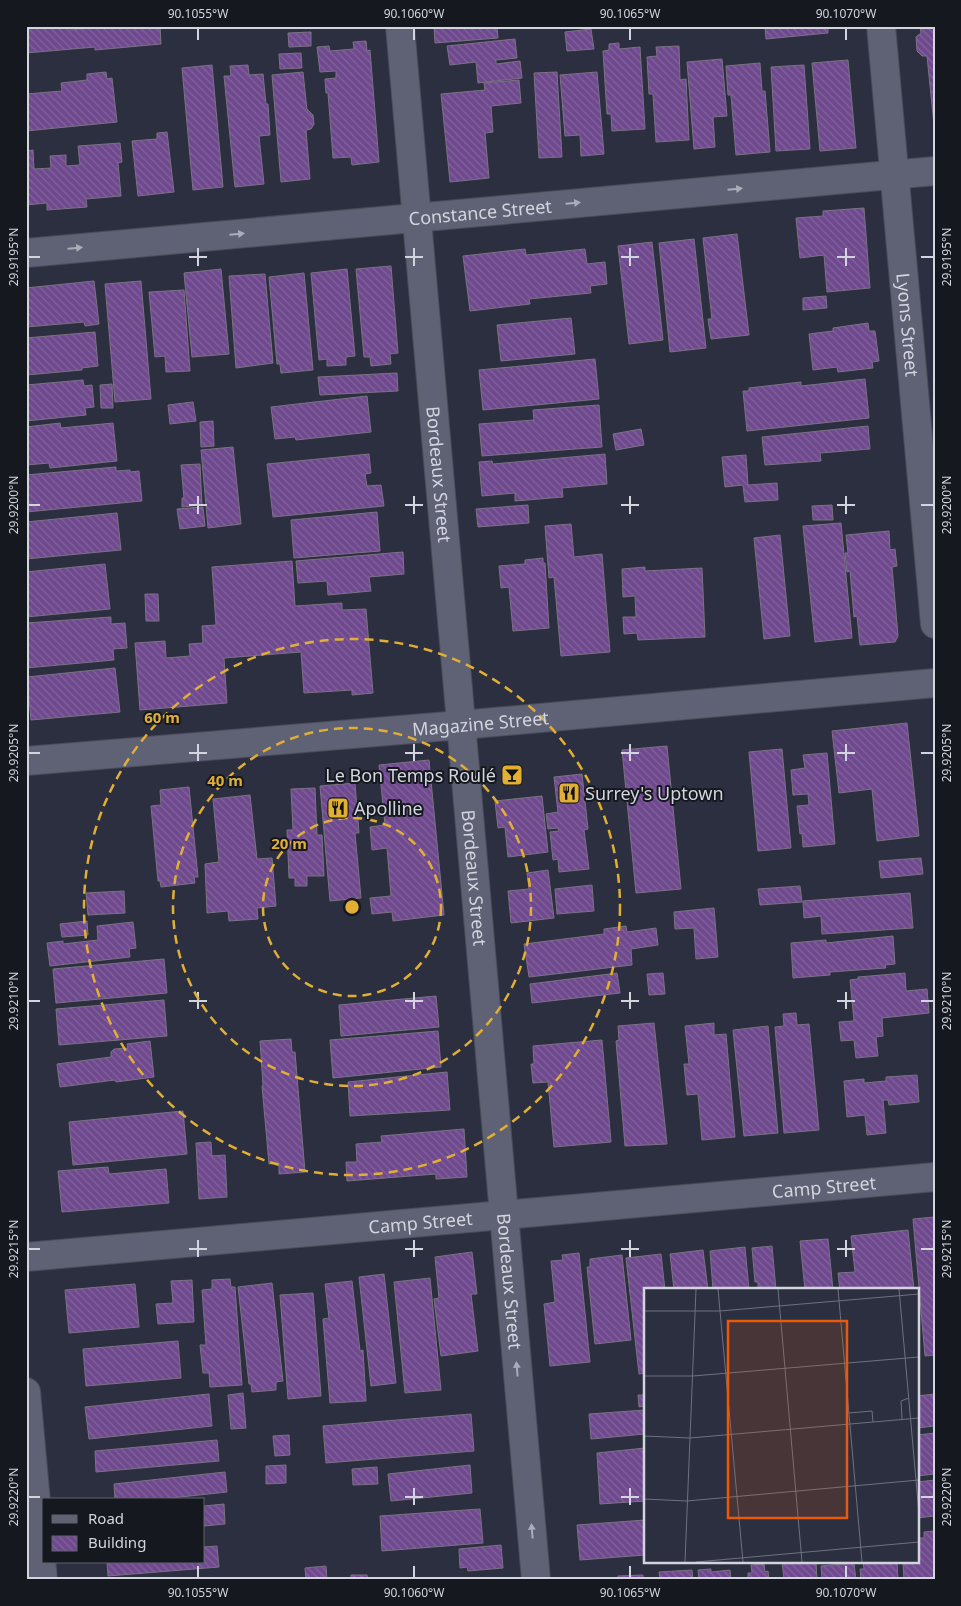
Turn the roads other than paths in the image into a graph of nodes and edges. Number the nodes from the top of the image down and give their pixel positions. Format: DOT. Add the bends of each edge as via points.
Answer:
graph roads {
  1 [pos="400,26"];
  2 [pos="881,26"];
  3 [pos="935,171"];
  4 [pos="894,174"];
  5 [pos="416,218"];
  6 [pos="26,253"];
  7 [pos="935,624"];
  8 [pos="935,683"];
  9 [pos="461,725"];
  10 [pos="26,761"];
  11 [pos="935,1177"];
  12 [pos="504,1215"];
  13 [pos="26,1256"];
  14 [pos="26,1392"];
  15 [pos="43,1580"];
  16 [pos="536,1580"];
  1 -- 5 [label="street, Bordeaux Street"];
  2 -- 4 [label="street, Lyons Street"];
  3 -- 4 [label="street, Constance Street"];
  5 -- 4 [label="street, Constance Street, one-way"];
  4 -- 7 [label="street, Lyons Street"];
  6 -- 5 [label="street, Constance Street, one-way"];
  5 -- 9 [label="street, Bordeaux Street"];
  8 -- 9 [label="street, Magazine Street"];
  9 -- 10 [label="street, Magazine Street"];
  9 -- 12 [label="street, Bordeaux Street"];
  11 -- 12 [label="street, Camp Street"];
  12 -- 13 [label="street, Camp Street"];
  16 -- 12 [label="street, Bordeaux Street, one-way"];
  14 -- 15 [label="street"];
}
